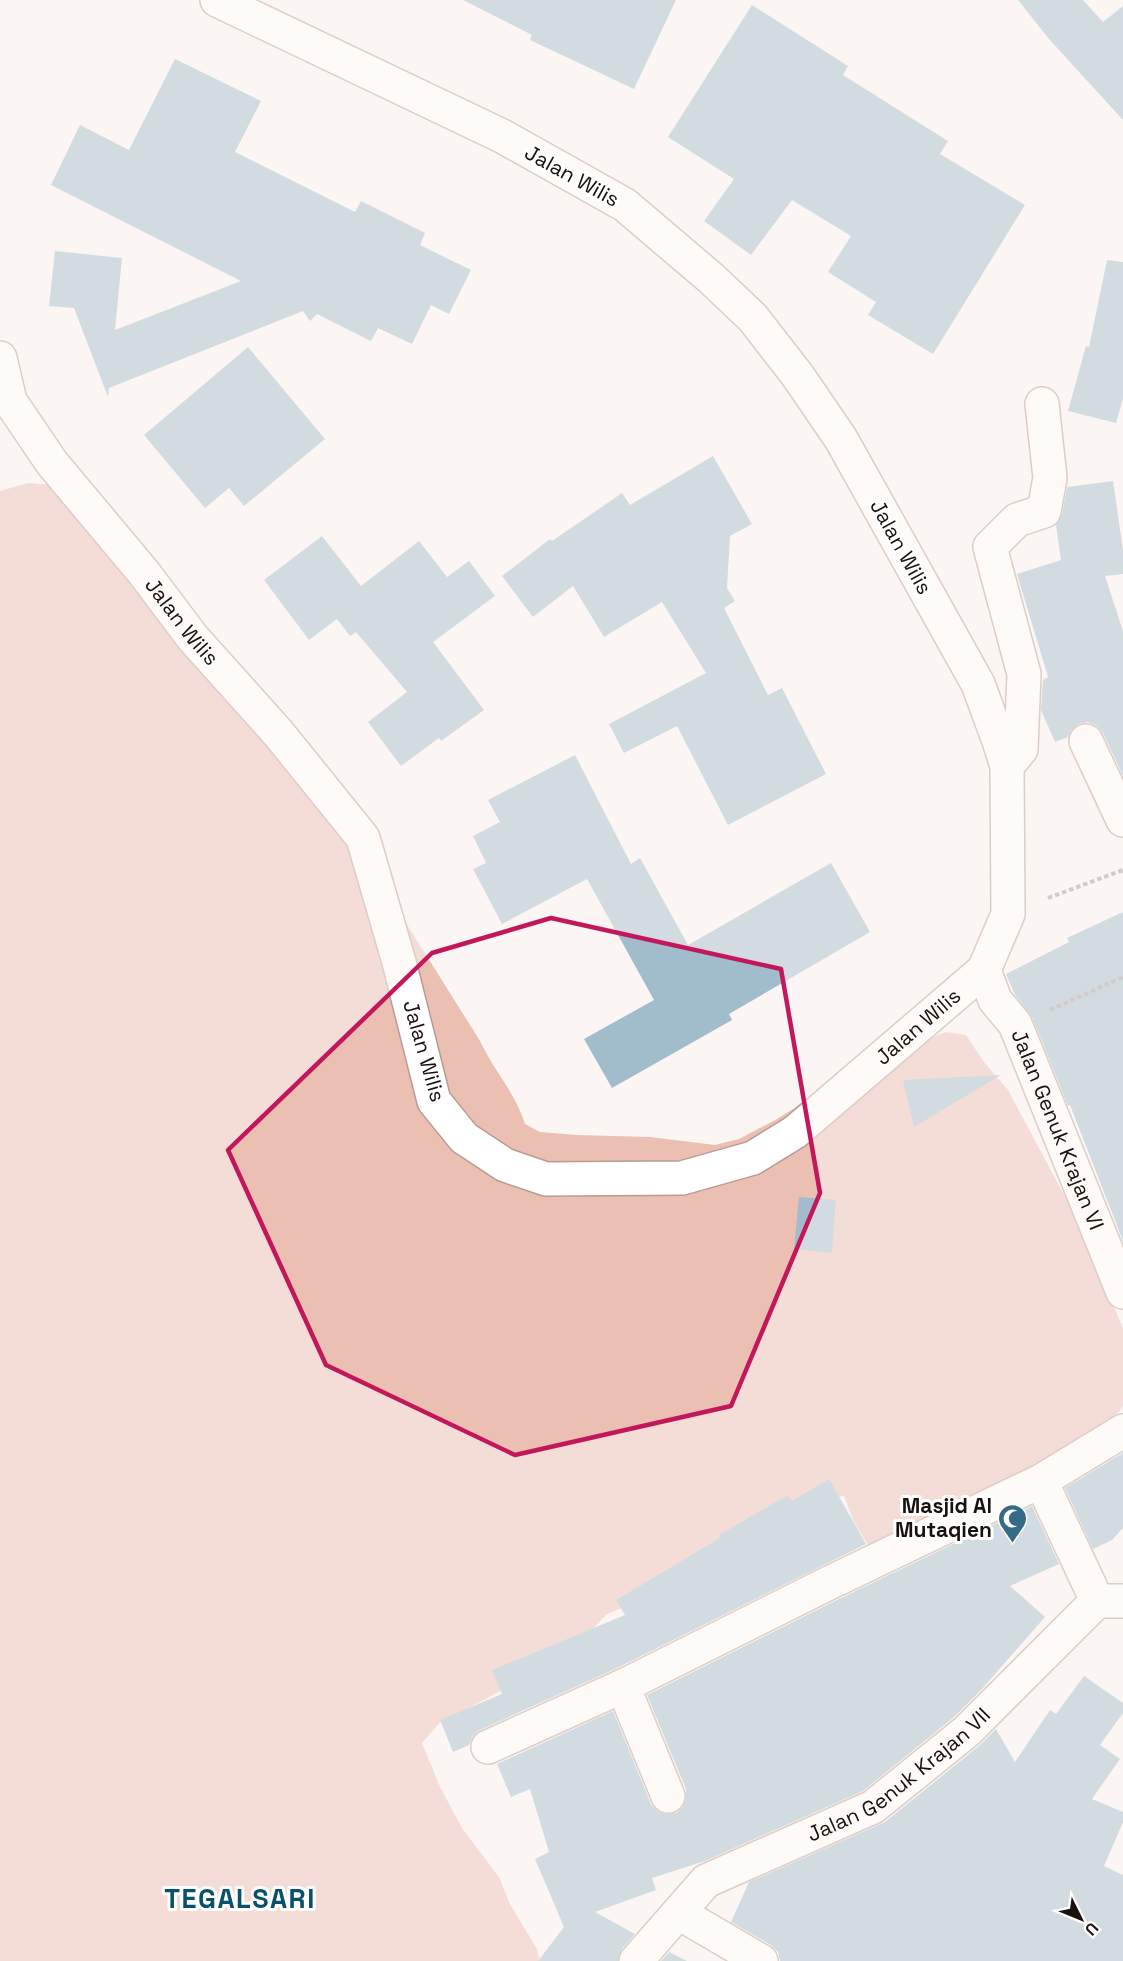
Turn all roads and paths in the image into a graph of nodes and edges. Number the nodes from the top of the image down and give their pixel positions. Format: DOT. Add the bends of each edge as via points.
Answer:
graph roads {
  1 [pos="217,0"];
  2 [pos="0,358"];
  3 [pos="1042,404"];
  4 [pos="1086,741"];
  5 [pos="1007,766"];
  6 [pos="1123,820"];
  7 [pos="1123,870"];
  8 [pos="1008,914"];
  9 [pos="984,970"];
  10 [pos="1123,977"];
  11 [pos="1015,1024"];
  12 [pos="1123,1292"];
  13 [pos="1123,1431"];
  14 [pos="1041,1481"];
  15 [pos="1110,1601"];
  16 [pos="622,1686"];
  17 [pos="488,1747"];
  18 [pos="668,1796"];
  19 [pos="679,1913"];
  20 [pos="636,1961"];
  21 [pos="761,1961"];
  1 -- 5 [label="street, Jalan Wilis" via="502,136 625,205 753,318 841,439 978,684"];
  2 -- 9 [label="street, Jalan Wilis" via="10,401 52,463 193,638 279,734 363,838 434,1101 464,1138 505,1165 546,1179 682,1178 753,1158 795,1132"];
  3 -- 5 [label="street" via="1050,478 1044,511 1017,520 990,547 1024,674 1021,749"];
  4 -- 6 [label="street"];
  5 -- 8 [label="street, Jalan Wilis"];
  7 -- 8 [label="path"];
  8 -- 9 [label="street, Jalan Wilis"];
  9 -- 11 [label="street, Jalan Genuk Krajan VI" via="995,1000"];
  10 -- 11 [label="path"];
  11 -- 12 [label="street, Jalan Genuk Krajan VI"];
  13 -- 14 [label="street"];
  14 -- 15 [label="street, Jalan Genuk Krajan VII"];
  14 -- 16 [label="street"];
  15 -- 19 [label="street, Jalan Genuk Krajan VII" via="967,1731 873,1808 706,1881"];
  16 -- 17 [label="street"];
  16 -- 18 [label="street"];
  19 -- 20 [label="street, Jalan Genuk Krajan VII"];
  19 -- 21 [label="street"];
}
